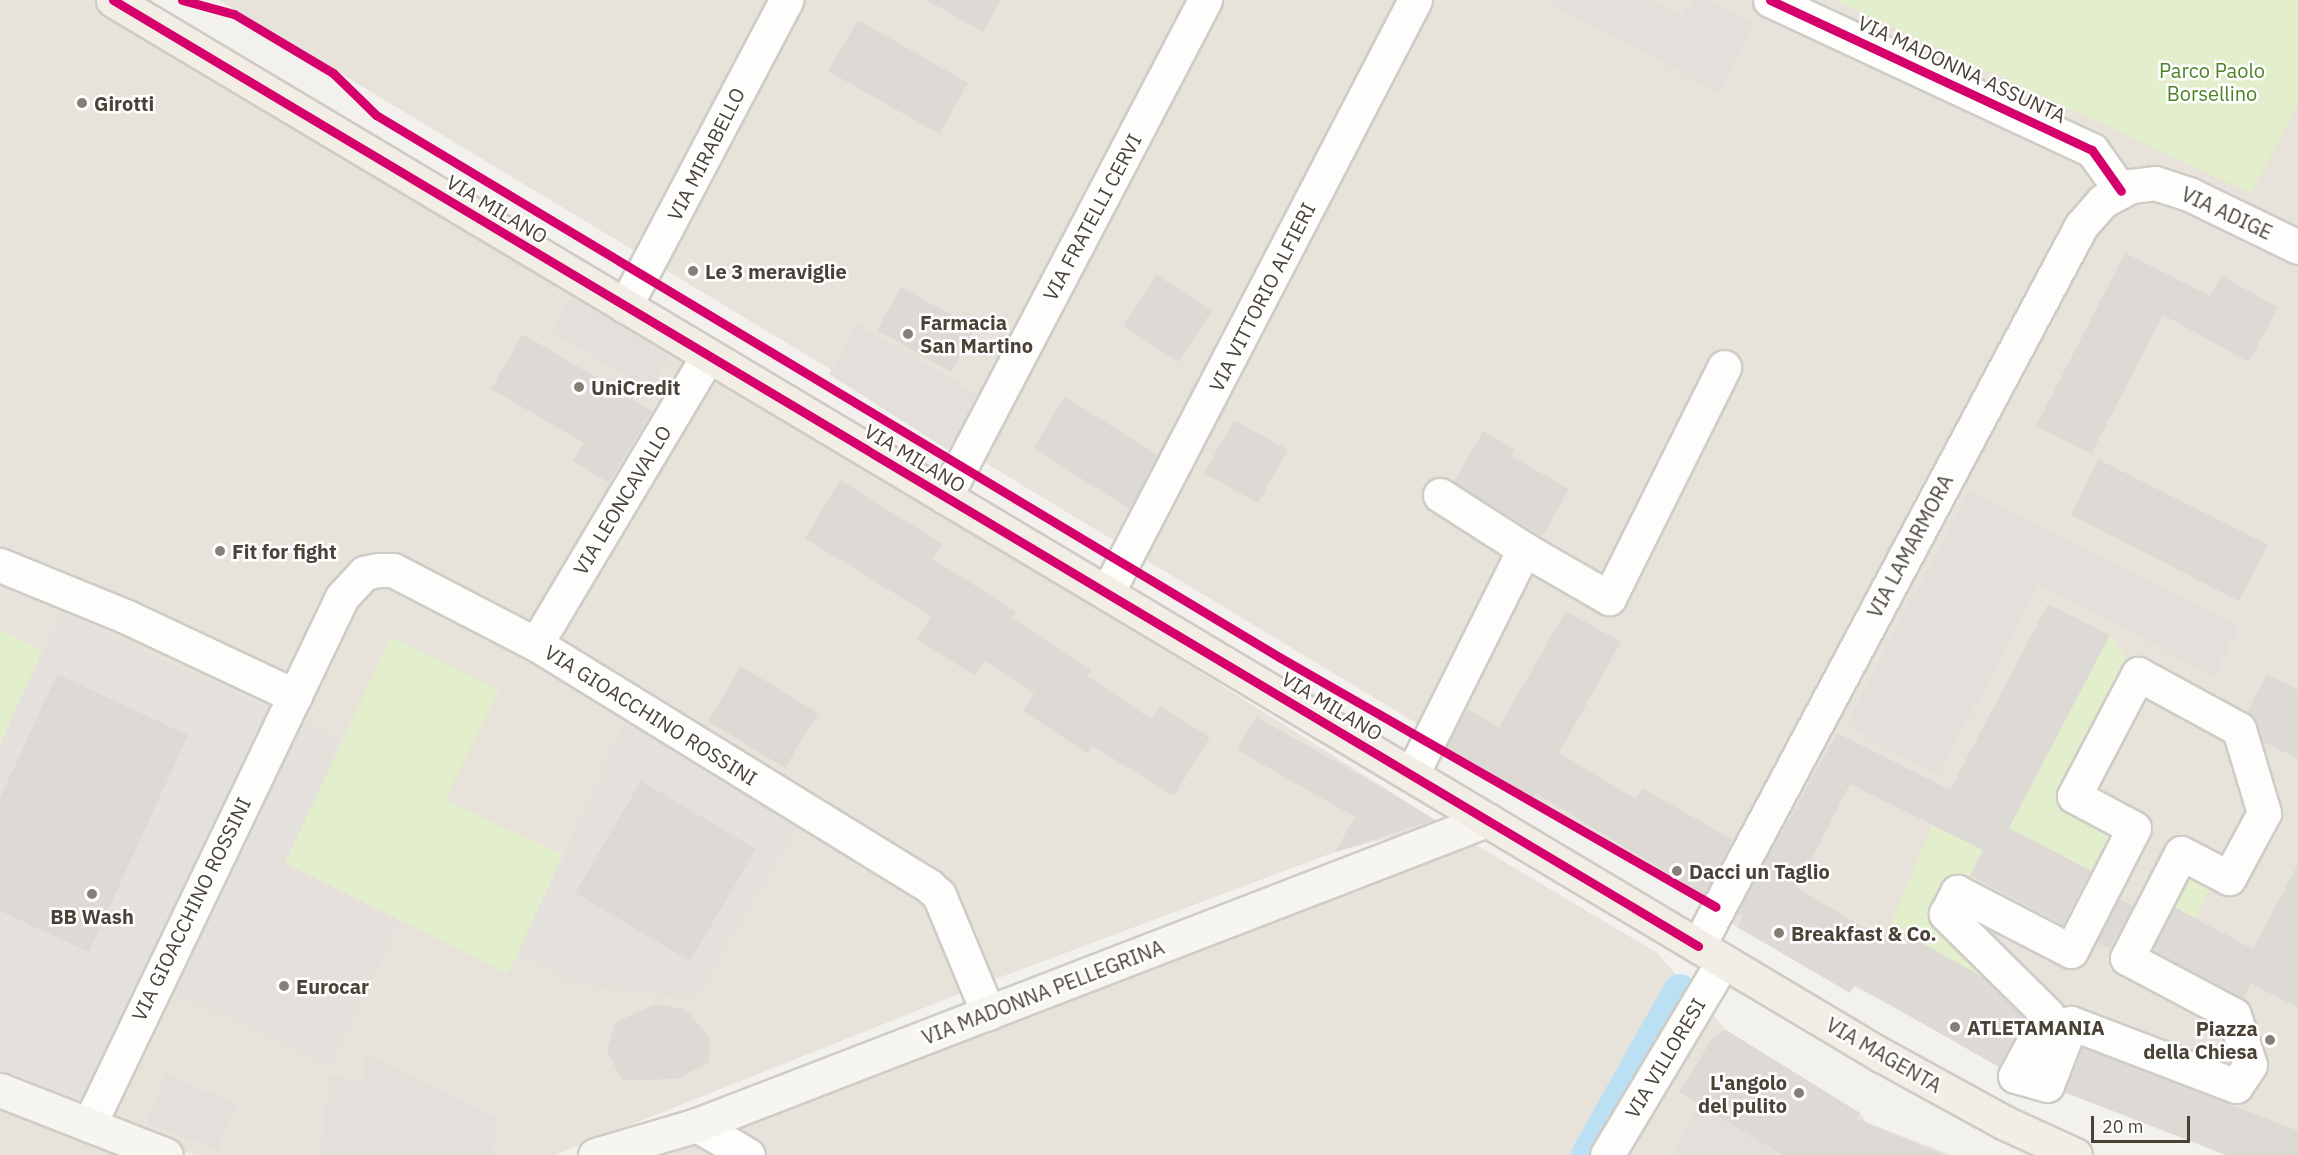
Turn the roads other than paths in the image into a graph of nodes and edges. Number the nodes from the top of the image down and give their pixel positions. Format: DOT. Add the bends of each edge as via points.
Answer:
graph roads {
  1 [pos="113,0"];
  2 [pos="786,0"];
  3 [pos="1205,0"];
  4 [pos="1415,0"];
  5 [pos="1770,0"];
  6 [pos="2154,183"];
  7 [pos="2121,191"];
  8 [pos="2296,242"];
  9 [pos="625,306"];
  10 [pos="708,355"];
  11 [pos="1724,367"];
  12 [pos="1440,495"];
  13 [pos="945,497"];
  14 [pos="1524,549"];
  15 [pos="0,565"];
  16 [pos="1107,593"];
  17 [pos="536,645"];
  18 [pos="295,696"];
  19 [pos="1412,774"];
  20 [pos="1487,820"];
  21 [pos="2134,828"];
  22 [pos="1710,953"];
  23 [pos="988,1013"];
  24 [pos="0,1090"];
  25 [pos="89,1125"];
  26 [pos="697,1125"];
  27 [pos="166,1155"];
  28 [pos="595,1155"];
  29 [pos="748,1155"];
  30 [pos="1606,1155"];
  31 [pos="2075,1155"];
  1 -- 9 [label="main road, VIA MILANO"];
  2 -- 9 [label="street, VIA MIRABELLO"];
  3 -- 13 [label="street, VIA FRATELLI CERVI"];
  4 -- 16 [label="street, VIA VITTORIO ALFIERI"];
  5 -- 7 [label="street, VIA MADONNA ASSUNTA" via="2092,150"];
  6 -- 7 [label="street, VIA LAMARMORA"];
  6 -- 8 [label="street, VIA ADIGE" via="2189,194"];
  7 -- 22 [label="street, VIA LAMARMORA" via="2103,201 2081,226"];
  9 -- 10 [label="main road, VIA MILANO"];
  10 -- 13 [label="main road, VIA MILANO"];
  10 -- 17 [label="street, VIA LEONCAVALLO"];
  11 -- 14 [label="street" via="1609,598"];
  12 -- 14 [label="street"];
  13 -- 16 [label="main road, VIA MILANO"];
  14 -- 19 [label="street"];
  15 -- 18 [label="street" via="125,616"];
  16 -- 19 [label="main road, VIA MILANO"];
  17 -- 18 [label="street, VIA GIOACCHINO ROSSINI" via="393,570 364,573 347,589"];
  17 -- 23 [label="street, VIA GIOACCHINO ROSSINI" via="929,886 939,895"];
  18 -- 25 [label="street, VIA GIOACCHINO ROSSINI"];
  19 -- 20 [label="main road, VIA MILANO"];
  20 -- 22 [label="main road, VIA MILANO"];
  20 -- 23 [label="street, VIA MADONNA PELLEGRINA"];
  21 -- 21 [label="street" via="2071,951 1957,892 1946,914 2048,1015 2015,1076 2047,1085 2071,1023 2236,1086 2250,1065 2234,1015 2127,958 2181,853 2229,878 2264,813 2239,729 2138,674 2074,796"];
  22 -- 30 [label="street, VIA VILLORESI"];
  22 -- 31 [label="main road, VIA MAGENTA" via="1881,1055 2005,1123"];
  23 -- 26 [label="street, VIA MADONNA PELLEGRINA"];
  24 -- 25 [label="street"];
  25 -- 27 [label="street"];
  26 -- 28 [label="street, VIA MADONNA PELLEGRINA"];
  26 -- 29 [label="street"];
}
